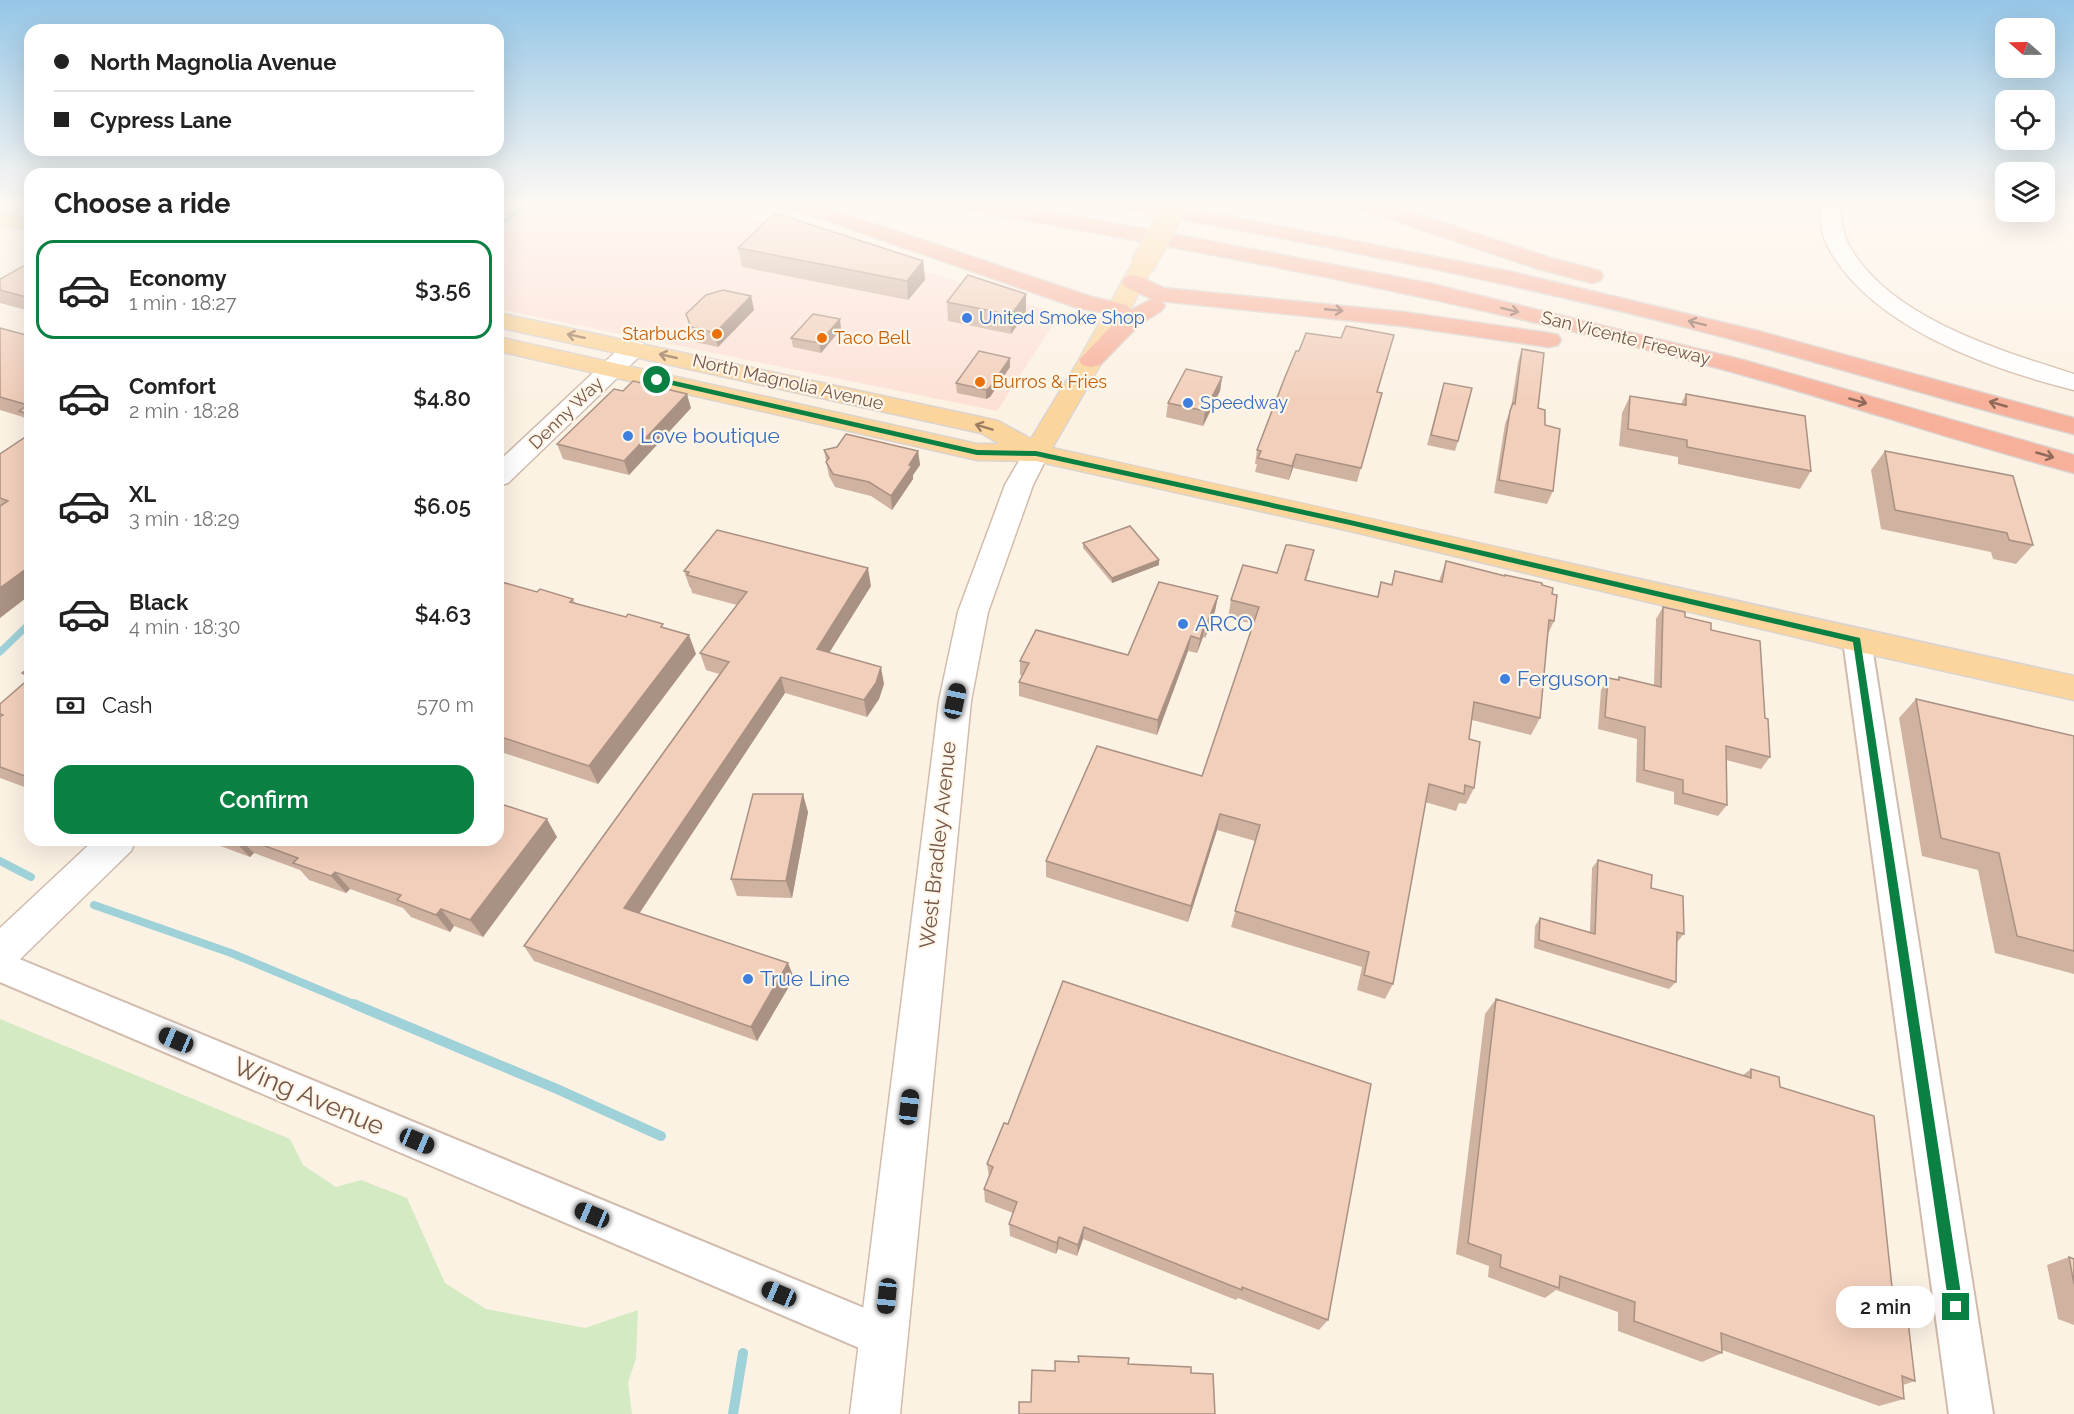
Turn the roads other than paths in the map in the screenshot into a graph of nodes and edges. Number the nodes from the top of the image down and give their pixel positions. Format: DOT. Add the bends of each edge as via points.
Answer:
graph roads {
  1 [pos="983,268"];
  2 [pos="1140,268"];
  3 [pos="1315,268"];
  4 [pos="1460,268"];
  5 [pos="1562,268"];
  6 [pos="1854,268"];
  7 [pos="1137,274"];
  8 [pos="1041,288"];
  9 [pos="1192,297"];
  10 [pos="1119,310"];
  11 [pos="504,321"];
  12 [pos="504,345"];
  13 [pos="634,348"];
  14 [pos="1091,360"];
  15 [pos="611,369"];
  16 [pos="2074,382"];
  17 [pos="1802,384"];
  18 [pos="1936,387"];
  19 [pos="2074,426"];
  20 [pos="1036,453"];
  21 [pos="2074,464"];
  22 [pos="504,471"];
  23 [pos="1857,640"];
  24 [pos="2074,688"];
  25 [pos="112,846"];
  26 [pos="0,953"];
  27 [pos="0,966"];
  28 [pos="883,1337"];
  29 [pos="875,1414"];
  30 [pos="1971,1414"];
  1 -- 8 [label="highway"];
  2 -- 7 [label="main road, West Bradley Avenue, bridge"];
  3 -- 17 [label="highway, San Vicente Freeway, one-way" via="1428,290"];
  18 -- 4 [label="highway, San Vicente Freeway, one-way" via="1651,312"];
  5 -- 18 [label="highway" via="1675,298"];
  6 -- 16 [label="main road" via="1901,310 1978,350"];
  7 -- 9 [label="highway" via="1159,294"];
  7 -- 10 [label="main road, West Bradley Avenue"];
  8 -- 10 [label="highway"];
  8 -- 14 [label="highway" via="1081,309"];
  9 -- 14 [label="highway" via="1152,306 1132,319"];
  9 -- 17 [label="highway, one-way" via="1472,327 1696,372"];
  10 -- 14 [label="main road, West Bradley Avenue"];
  13 -- 11 [label="main road, North Magnolia Avenue, one-way"];
  12 -- 15 [label="main road, North Magnolia Avenue"];
  13 -- 15 [label="main road, Denny Way"];
  20 -- 13 [label="main road, North Magnolia Avenue, one-way" via="989,427"];
  14 -- 20 [label="main road, West Bradley Avenue"];
  15 -- 20 [label="main road, North Magnolia Avenue" via="977,452"];
  15 -- 22 [label="main road, Denny Way"];
  17 -- 21 [label="highway, San Vicente Freeway, one-way"];
  19 -- 18 [label="highway, San Vicente Freeway, one-way"];
  20 -- 23 [label="main road, North Magnolia Avenue"];
  20 -- 28 [label="main road, West Bradley Avenue" via="1019,485 973,612 955,701"];
  23 -- 24 [label="main road, North Magnolia Avenue"];
  23 -- 30 [label="street"];
  25 -- 26 [label="main road"];
  27 -- 28 [label="street, Wing Avenue"];
  28 -- 29 [label="main road, West Bradley Avenue"];
}
